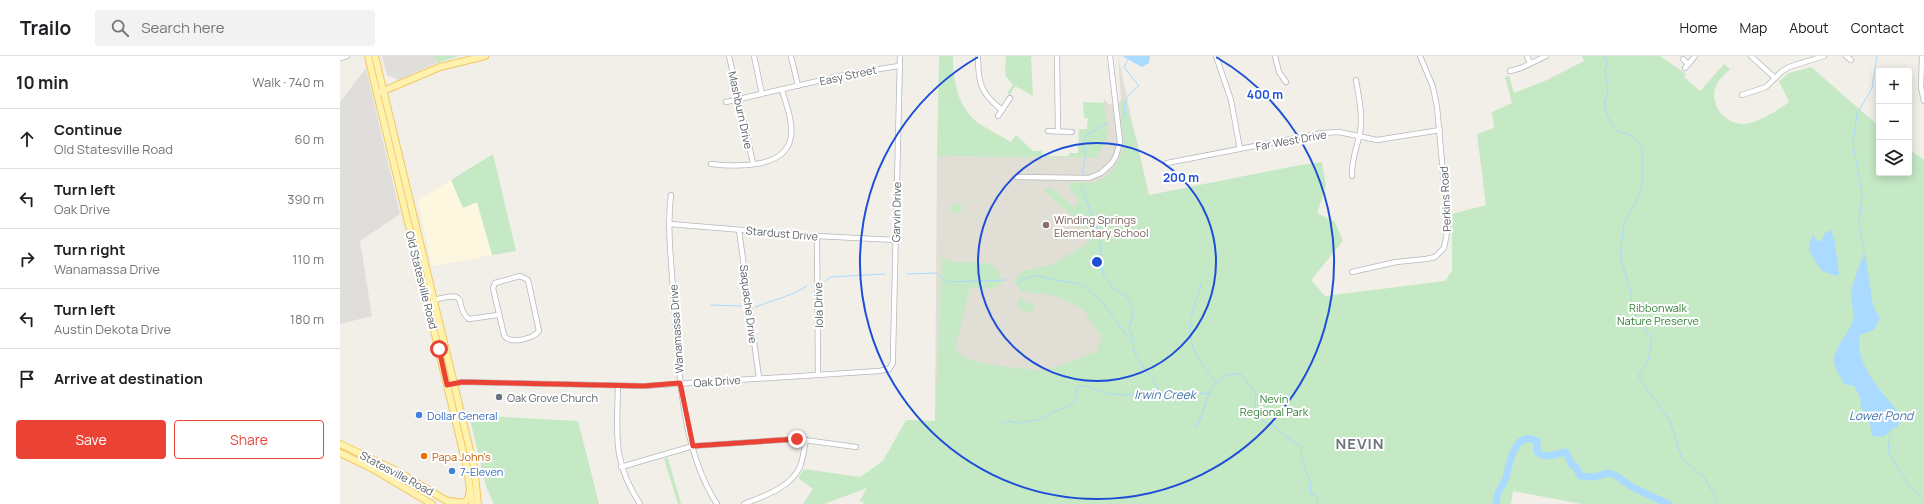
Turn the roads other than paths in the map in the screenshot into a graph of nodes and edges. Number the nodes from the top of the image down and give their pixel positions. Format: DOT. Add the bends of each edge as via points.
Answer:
graph roads {
  1 [pos="347,56"];
  2 [pos="368,56"];
  3 [pos="375,56"];
  4 [pos="485,56"];
  5 [pos="729,56"];
  6 [pos="754,56"];
  7 [pos="791,56"];
  8 [pos="900,56"];
  9 [pos="978,56"];
  10 [pos="1057,56"];
  11 [pos="1110,56"];
  12 [pos="1216,56"];
  13 [pos="1275,56"];
  14 [pos="1420,56"];
  15 [pos="1527,56"];
  16 [pos="1546,56"];
  17 [pos="1695,56"];
  18 [pos="1751,56"];
  19 [pos="1824,56"];
  20 [pos="1846,56"];
  21 [pos="1922,56"];
  22 [pos="340,58"];
  23 [pos="1683,59"];
  24 [pos="1850,60"];
  25 [pos="1530,63"];
  26 [pos="899,66"];
  27 [pos="1510,71"];
  28 [pos="1775,78"];
  29 [pos="1356,80"];
  30 [pos="1286,82"];
  31 [pos="798,86"];
  32 [pos="782,90"];
  33 [pos="380,92"];
  34 [pos="762,94"];
  35 [pos="1742,96"];
  36 [pos="1010,98"];
  37 [pos="739,99"];
  38 [pos="1924,101"];
  39 [pos="726,102"];
  40 [pos="1002,110"];
  41 [pos="998,116"];
  42 [pos="1440,130"];
  43 [pos="1048,131"];
  44 [pos="1058,131"];
  45 [pos="1072,132"];
  46 [pos="1359,137"];
  47 [pos="1240,149"];
  48 [pos="753,163"];
  49 [pos="1167,163"];
  50 [pos="712,164"];
  51 [pos="1352,176"];
  52 [pos="1017,177"];
  53 [pos="671,195"];
  54 [pos="670,224"];
  55 [pos="739,230"];
  56 [pos="816,236"];
  57 [pos="895,240"];
  58 [pos="1352,272"];
  59 [pos="434,300"];
  60 [pos="498,315"];
  61 [pos="890,368"];
  62 [pos="818,374"];
  63 [pos="759,378"];
  64 [pos="454,383"];
  65 [pos="680,383"];
  66 [pos="447,385"];
  67 [pos="618,386"];
  68 [pos="806,440"];
  69 [pos="340,444"];
  70 [pos="693,446"];
  71 [pos="856,447"];
  72 [pos="358,452"];
  73 [pos="340,453"];
  74 [pos="355,460"];
  75 [pos="622,467"];
  76 [pos="470,490"];
  77 [pos="450,502"];
  78 [pos="432,504"];
  79 [pos="472,504"];
  80 [pos="478,504"];
  81 [pos="640,504"];
  82 [pos="717,504"];
  83 [pos="744,504"];
  1 -- 22 [label="street"];
  2 -- 33 [label="main road, Old Statesville Road"];
  3 -- 33 [label="main road, Old Statesville Road"];
  4 -- 33 [label="main road" via="440,67"];
  5 -- 37 [label="street, Mashburn Drive"];
  6 -- 34 [label="street"];
  7 -- 31 [label="street"];
  8 -- 26 [label="street, Garvin Drive"];
  9 -- 40 [label="street" via="978,72 983,90"];
  10 -- 44 [label="street"];
  11 -- 52 [label="street" via="1120,142 1112,163 1101,173 1089,178"];
  12 -- 47 [label="street" via="1231,100"];
  13 -- 30 [label="street" via="1279,72"];
  14 -- 42 [label="street, Perkins Road" via="1434,94"];
  15 -- 25 [label="street"];
  16 -- 25 [label="street"];
  17 -- 23 [label="street" via="1686,66"];
  18 -- 28 [label="street"];
  19 -- 28 [label="street" via="1789,67"];
  20 -- 24 [label="street"];
  21 -- 38 [label="street" via="1921,88"];
  25 -- 27 [label="street"];
  26 -- 31 [label="street, Easy Street"];
  26 -- 57 [label="street, Garvin Drive"];
  28 -- 35 [label="street" via="1766,87"];
  29 -- 46 [label="street" via="1361,110"];
  31 -- 32 [label="street, Easy Street"];
  32 -- 34 [label="street, Easy Street"];
  32 -- 48 [label="street" via="791,129 790,143 778,157"];
  33 -- 59 [label="main road, Old Statesville Road"];
  33 -- 66 [label="main road, Old Statesville Road"];
  34 -- 37 [label="street, Easy Street"];
  36 -- 40 [label="street"];
  37 -- 39 [label="street, Easy Street"];
  37 -- 48 [label="street, Mashburn Drive"];
  40 -- 41 [label="street"];
  42 -- 46 [label="street, Far West Drive" via="1377,140"];
  42 -- 58 [label="street, Perkins Road" via="1448,228 1444,248 1431,259 1396,262"];
  43 -- 44 [label="street"];
  44 -- 45 [label="street"];
  46 -- 47 [label="street, Far West Drive" via="1339,132 1322,133"];
  46 -- 51 [label="street" via="1352,160"];
  47 -- 49 [label="street, Far West Drive"];
  48 -- 50 [label="street" via="737,167"];
  53 -- 54 [label="street, Wanamassa Drive"];
  54 -- 55 [label="street, Stardust Drive"];
  54 -- 65 [label="street, Wanamassa Drive"];
  55 -- 56 [label="street, Stardust Drive"];
  55 -- 63 [label="street, Saquache Drive"];
  56 -- 57 [label="street, Stardust Drive"];
  56 -- 62 [label="street, Iola Drive"];
  57 -- 61 [label="street, Garvin Drive" via="893,363"];
  59 -- 60 [label="street" via="457,297 461,300 465,316 469,319"];
  59 -- 64 [label="main road, Old Statesville Road"];
  60 -- 60 [label="street" via="505,338 509,340 538,333 526,278 520,276 495,283 493,288"];
  61 -- 62 [label="street, Oak Drive" via="879,371"];
  62 -- 63 [label="street, Oak Drive"];
  63 -- 65 [label="street, Oak Drive"];
  64 -- 66 [label="street, Oak Drive"];
  64 -- 67 [label="street, Oak Drive"];
  64 -- 80 [label="main road, Old Statesville Road" via="474,467"];
  65 -- 67 [label="street, Oak Drive"];
  65 -- 70 [label="street, Wanamassa Drive"];
  66 -- 76 [label="main road, Old Statesville Road"];
  67 -- 75 [label="street" via="617,445"];
  68 -- 70 [label="street"];
  68 -- 71 [label="street"];
  68 -- 83 [label="street" via="800,467 790,481"];
  69 -- 72 [label="main road, Statesville Road"];
  70 -- 75 [label="street"];
  70 -- 82 [label="street, Wanamassa Drive" via="704,482"];
  72 -- 74 [label="main road"];
  72 -- 77 [label="main road, Statesville Road"];
  73 -- 74 [label="main road, Statesville Road"];
  74 -- 78 [label="main road, Statesville Road"];
  75 -- 81 [label="street" via="626,481"];
  76 -- 77 [label="main road" via="469,498 464,503"];
  76 -- 79 [label="main road, Old Statesville Road"];
}
